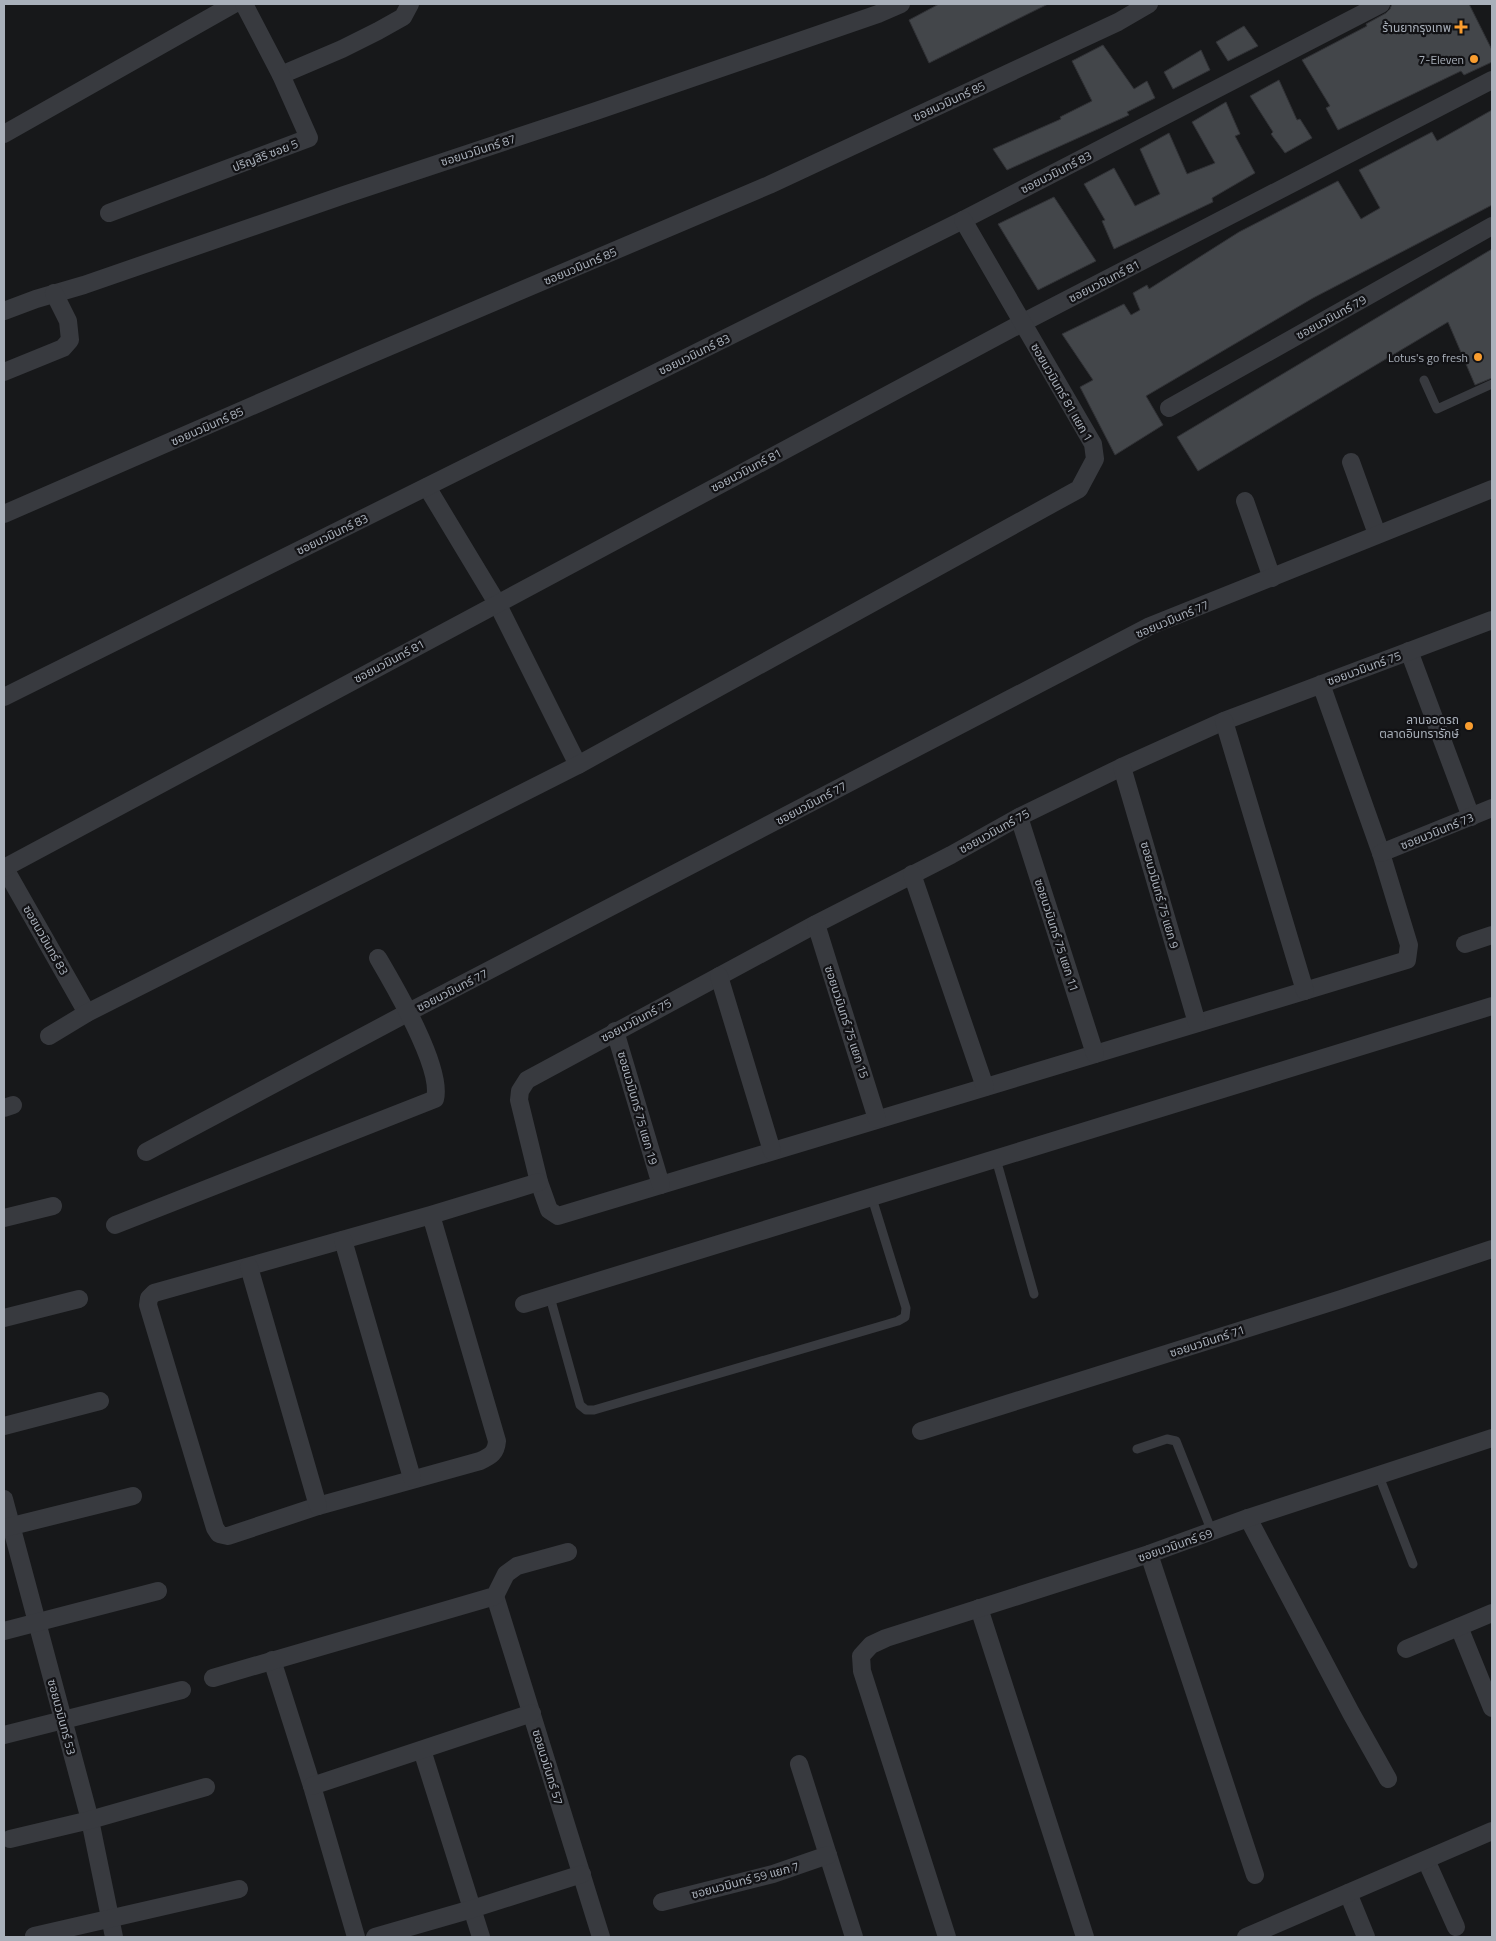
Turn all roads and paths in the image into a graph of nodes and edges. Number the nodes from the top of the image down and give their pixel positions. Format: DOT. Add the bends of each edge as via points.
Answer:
graph roads {
  1 [pos="234,4"];
  2 [pos="244,4"];
  3 [pos="410,4"];
  4 [pos="901,4"];
  5 [pos="1149,4"];
  6 [pos="1381,4"];
  7 [pos="281,75"];
  8 [pos="1492,80"];
  9 [pos="4,134"];
  10 [pos="109,213"];
  11 [pos="963,220"];
  12 [pos="1492,226"];
  13 [pos="54,293"];
  14 [pos="4,311"];
  15 [pos="1022,323"];
  16 [pos="4,372"];
  17 [pos="1424,380"];
  18 [pos="1492,384"];
  19 [pos="1169,408"];
  20 [pos="1350,462"];
  21 [pos="427,487"];
  22 [pos="1492,489"];
  23 [pos="1245,501"];
  24 [pos="4,514"];
  25 [pos="1377,534"];
  26 [pos="1272,578"];
  27 [pos="497,603"];
  28 [pos="1492,620"];
  29 [pos="1409,652"];
  30 [pos="1321,684"];
  31 [pos="4,697"];
  32 [pos="1224,721"];
  33 [pos="578,765"];
  34 [pos="1122,767"];
  35 [pos="1492,808"];
  36 [pos="1019,817"];
  37 [pos="1471,817"];
  38 [pos="1381,853"];
  39 [pos="4,868"];
  40 [pos="912,874"];
  41 [pos="816,924"];
  42 [pos="1492,935"];
  43 [pos="1466,944"];
  44 [pos="378,958"];
  45 [pos="719,976"];
  46 [pos="1305,990"];
  47 [pos="1492,1006"];
  48 [pos="409,1012"];
  49 [pos="88,1013"];
  50 [pos="1197,1023"];
  51 [pos="615,1031"];
  52 [pos="49,1036"];
  53 [pos="1096,1054"];
  54 [pos="985,1087"];
  55 [pos="877,1119"];
  56 [pos="772,1151"];
  57 [pos="146,1152"];
  58 [pos="996,1159"];
  59 [pos="539,1182"];
  60 [pos="661,1185"];
  61 [pos="872,1198"];
  62 [pos="53,1206"];
  63 [pos="431,1215"];
  64 [pos="4,1218"];
  65 [pos="115,1225"];
  66 [pos="343,1240"];
  67 [pos="1492,1249"];
  68 [pos="249,1267"];
  69 [pos="1034,1294"];
  70 [pos="550,1297"];
  71 [pos="79,1299"];
  72 [pos="524,1304"];
  73 [pos="4,1318"];
  74 [pos="100,1401"];
  75 [pos="4,1426"];
  76 [pos="921,1431"];
  77 [pos="1492,1438"];
  78 [pos="1137,1449"];
  79 [pos="1379,1476"];
  80 [pos="412,1478"];
  81 [pos="133,1496"];
  82 [pos="4,1499"];
  83 [pos="318,1506"];
  84 [pos="1248,1518"];
  85 [pos="7,1528"];
  86 [pos="1212,1532"];
  87 [pos="568,1552"];
  88 [pos="1149,1554"];
  89 [pos="1413,1564"];
  90 [pos="158,1592"];
  91 [pos="495,1596"];
  92 [pos="979,1608"];
  93 [pos="1492,1613"];
  94 [pos="37,1623"];
  95 [pos="1459,1627"];
  96 [pos="4,1631"];
  97 [pos="1406,1649"];
  98 [pos="272,1660"];
  99 [pos="213,1678"];
  100 [pos="182,1690"];
  101 [pos="1492,1708"];
  102 [pos="532,1713"];
  103 [pos="63,1721"];
  104 [pos="4,1735"];
  105 [pos="422,1750"];
  106 [pos="799,1764"];
  107 [pos="1388,1779"];
  108 [pos="312,1786"];
  109 [pos="206,1787"];
  110 [pos="90,1820"];
  111 [pos="1492,1831"];
  112 [pos="10,1839"];
  113 [pos="828,1855"];
  114 [pos="1426,1860"];
  115 [pos="582,1874"];
  116 [pos="1255,1875"];
  117 [pos="239,1889"];
  118 [pos="1348,1893"];
  119 [pos="662,1902"];
  120 [pos="472,1909"];
  121 [pos="111,1919"];
  122 [pos="1456,1927"];
  123 [pos="1276,1931"];
  124 [pos="34,1936"];
  125 [pos="114,1937"];
  126 [pos="356,1937"];
  127 [pos="375,1937"];
  128 [pos="481,1937"];
  129 [pos="601,1937"];
  130 [pos="854,1937"];
  131 [pos="947,1937"];
  132 [pos="1085,1937"];
  133 [pos="1246,1937"];
  134 [pos="1366,1937"];
  1 -- 9 [label="street"];
  2 -- 7 [label="street, ปริญสิริ ซอย 5"];
  3 -- 7 [label="street" via="403,16 378,31"];
  4 -- 13 [label="street, ซอยนวมินทร์ 87" via="606,108"];
  5 -- 24 [label="street, ซอยนวมินทร์ 85" via="1118,22 769,185"];
  6 -- 11 [label="street, ซอยนวมินทร์ 83"];
  7 -- 10 [label="street, ปริญสิริ ซอย 5" via="309,138"];
  8 -- 15 [label="street, ซอยนวมินทร์ 81"];
  11 -- 15 [label="street, ซอยนวมินทร์ 81 แยก 1"];
  11 -- 21 [label="street, ซอยนวมินทร์ 83"];
  12 -- 19 [label="street, ซอยนวมินทร์ 79"];
  13 -- 14 [label="street, ซอยนวมินทร์ 87"];
  13 -- 16 [label="street" via="68,321 70,340 63,348"];
  15 -- 27 [label="street, ซอยนวมินทร์ 81"];
  15 -- 33 [label="street, ซอยนวมินทร์ 81 แยก 1" via="1093,444 1095,459 1079,489"];
  17 -- 18 [label="lane" via="1437,409"];
  20 -- 25 [label="street"];
  21 -- 27 [label="street"];
  21 -- 31 [label="street, ซอยนวมินทร์ 83"];
  22 -- 25 [label="street, ซอยนวมินทร์ 77"];
  23 -- 26 [label="street"];
  25 -- 26 [label="street, ซอยนวมินทร์ 77"];
  26 -- 48 [label="street, ซอยนวมินทร์ 77" via="1150,626"];
  27 -- 33 [label="street"];
  27 -- 39 [label="street, ซอยนวมินทร์ 81"];
  28 -- 29 [label="street, ซอยนวมินทร์ 75"];
  29 -- 30 [label="street, ซอยนวมินทร์ 75"];
  29 -- 37 [label="street"];
  30 -- 32 [label="street, ซอยนวมินทร์ 75"];
  30 -- 38 [label="street"];
  32 -- 34 [label="street, ซอยนวมินทร์ 75"];
  32 -- 46 [label="street"];
  33 -- 49 [label="street"];
  34 -- 36 [label="street, ซอยนวมินทร์ 75"];
  34 -- 50 [label="street, ซอยนวมินทร์ 75 แยก 9"];
  35 -- 37 [label="street, ซอยนวมินทร์ 73"];
  36 -- 40 [label="street, ซอยนวมินทร์ 75"];
  36 -- 53 [label="street, ซอยนวมินทร์ 75 แยก 11"];
  37 -- 38 [label="street, ซอยนวมินทร์ 73"];
  38 -- 46 [label="street" via="1410,945 1407,960"];
  39 -- 49 [label="street, ซอยนวมินทร์ 83"];
  40 -- 41 [label="street, ซอยนวมินทร์ 75"];
  40 -- 54 [label="street"];
  41 -- 45 [label="street, ซอยนวมินทร์ 75"];
  41 -- 55 [label="street, ซอยนวมินทร์ 75 แยก 15"];
  42 -- 43 [label="street"];
  44 -- 48 [label="street"];
  45 -- 51 [label="street, ซอยนวมินทร์ 75"];
  45 -- 56 [label="street"];
  46 -- 50 [label="street"];
  47 -- 58 [label="street"];
  48 -- 57 [label="street, ซอยนวมินทร์ 77"];
  48 -- 65 [label="street" via="434,1073 435,1099"];
  49 -- 52 [label="street"];
  50 -- 53 [label="street"];
  51 -- 59 [label="street, ซอยนวมินทร์ 75" via="527,1080 520,1091 518,1100"];
  51 -- 60 [label="street, ซอยนวมินทร์ 75 แยก 19"];
  53 -- 54 [label="street"];
  54 -- 55 [label="street"];
  55 -- 56 [label="street"];
  56 -- 60 [label="street"];
  58 -- 61 [label="street"];
  58 -- 69 [label="lane"];
  59 -- 60 [label="street" via="550,1210 558,1216"];
  59 -- 63 [label="street"];
  61 -- 70 [label="street"];
  61 -- 70 [label="lane" via="906,1308 905,1317 898,1322 586,1410 580,1405"];
  62 -- 64 [label="street"];
  63 -- 66 [label="street"];
  63 -- 80 [label="street" via="497,1441 496,1450 490,1456"];
  66 -- 68 [label="street"];
  66 -- 80 [label="street"];
  67 -- 76 [label="street, ซอยนวมินทร์ 71"];
  68 -- 83 [label="street"];
  68 -- 83 [label="street" via="154,1293 148,1305 219,1534 228,1536"];
  70 -- 72 [label="street"];
  71 -- 73 [label="street"];
  74 -- 75 [label="street"];
  77 -- 79 [label="street, ซอยนวมินทร์ 69"];
  78 -- 86 [label="lane" via="1167,1439 1176,1441"];
  79 -- 84 [label="street, ซอยนวมินทร์ 69"];
  79 -- 89 [label="lane"];
  80 -- 83 [label="street"];
  81 -- 85 [label="street"];
  82 -- 85 [label="street, ซอยนวมินทร์ 53"];
  84 -- 86 [label="street, ซอยนวมินทร์ 69"];
  84 -- 107 [label="street"];
  85 -- 94 [label="street, ซอยนวมินทร์ 53"];
  86 -- 88 [label="street, ซอยนวมินทร์ 69"];
  87 -- 91 [label="street" via="517,1566 506,1574"];
  88 -- 92 [label="street, ซอยนวมินทร์ 69"];
  88 -- 116 [label="street"];
  90 -- 94 [label="street"];
  91 -- 98 [label="street"];
  91 -- 102 [label="street, ซอยนวมินทร์ 57"];
  92 -- 131 [label="street, ซอยนวมินทร์ 69" via="886,1638 871,1645 860,1656 862,1671"];
  92 -- 132 [label="street"];
  93 -- 95 [label="street"];
  94 -- 96 [label="street"];
  94 -- 103 [label="street, ซอยนวมินทร์ 53"];
  95 -- 97 [label="street"];
  95 -- 101 [label="street"];
  98 -- 99 [label="street"];
  98 -- 108 [label="street"];
  100 -- 103 [label="street"];
  102 -- 105 [label="street"];
  102 -- 115 [label="street, ซอยนวมินทร์ 57"];
  103 -- 104 [label="street"];
  103 -- 110 [label="street, ซอยนวมินทร์ 53"];
  105 -- 108 [label="street"];
  105 -- 120 [label="street"];
  106 -- 113 [label="street"];
  108 -- 126 [label="street"];
  109 -- 110 [label="street"];
  110 -- 112 [label="street"];
  110 -- 121 [label="street, ซอยนวมินทร์ 53"];
  111 -- 114 [label="street"];
  113 -- 119 [label="street, ซอยนวมินทร์ 59 แยก 7" via="773,1874"];
  113 -- 130 [label="street"];
  114 -- 118 [label="street"];
  114 -- 122 [label="street"];
  115 -- 120 [label="street"];
  115 -- 129 [label="street, ซอยนวมินทร์ 57"];
  117 -- 121 [label="street"];
  118 -- 123 [label="street"];
  118 -- 134 [label="street"];
  120 -- 127 [label="street"];
  120 -- 128 [label="street"];
  121 -- 124 [label="street"];
  121 -- 125 [label="street, ซอยนวมินทร์ 53"];
  123 -- 133 [label="street"];
}
